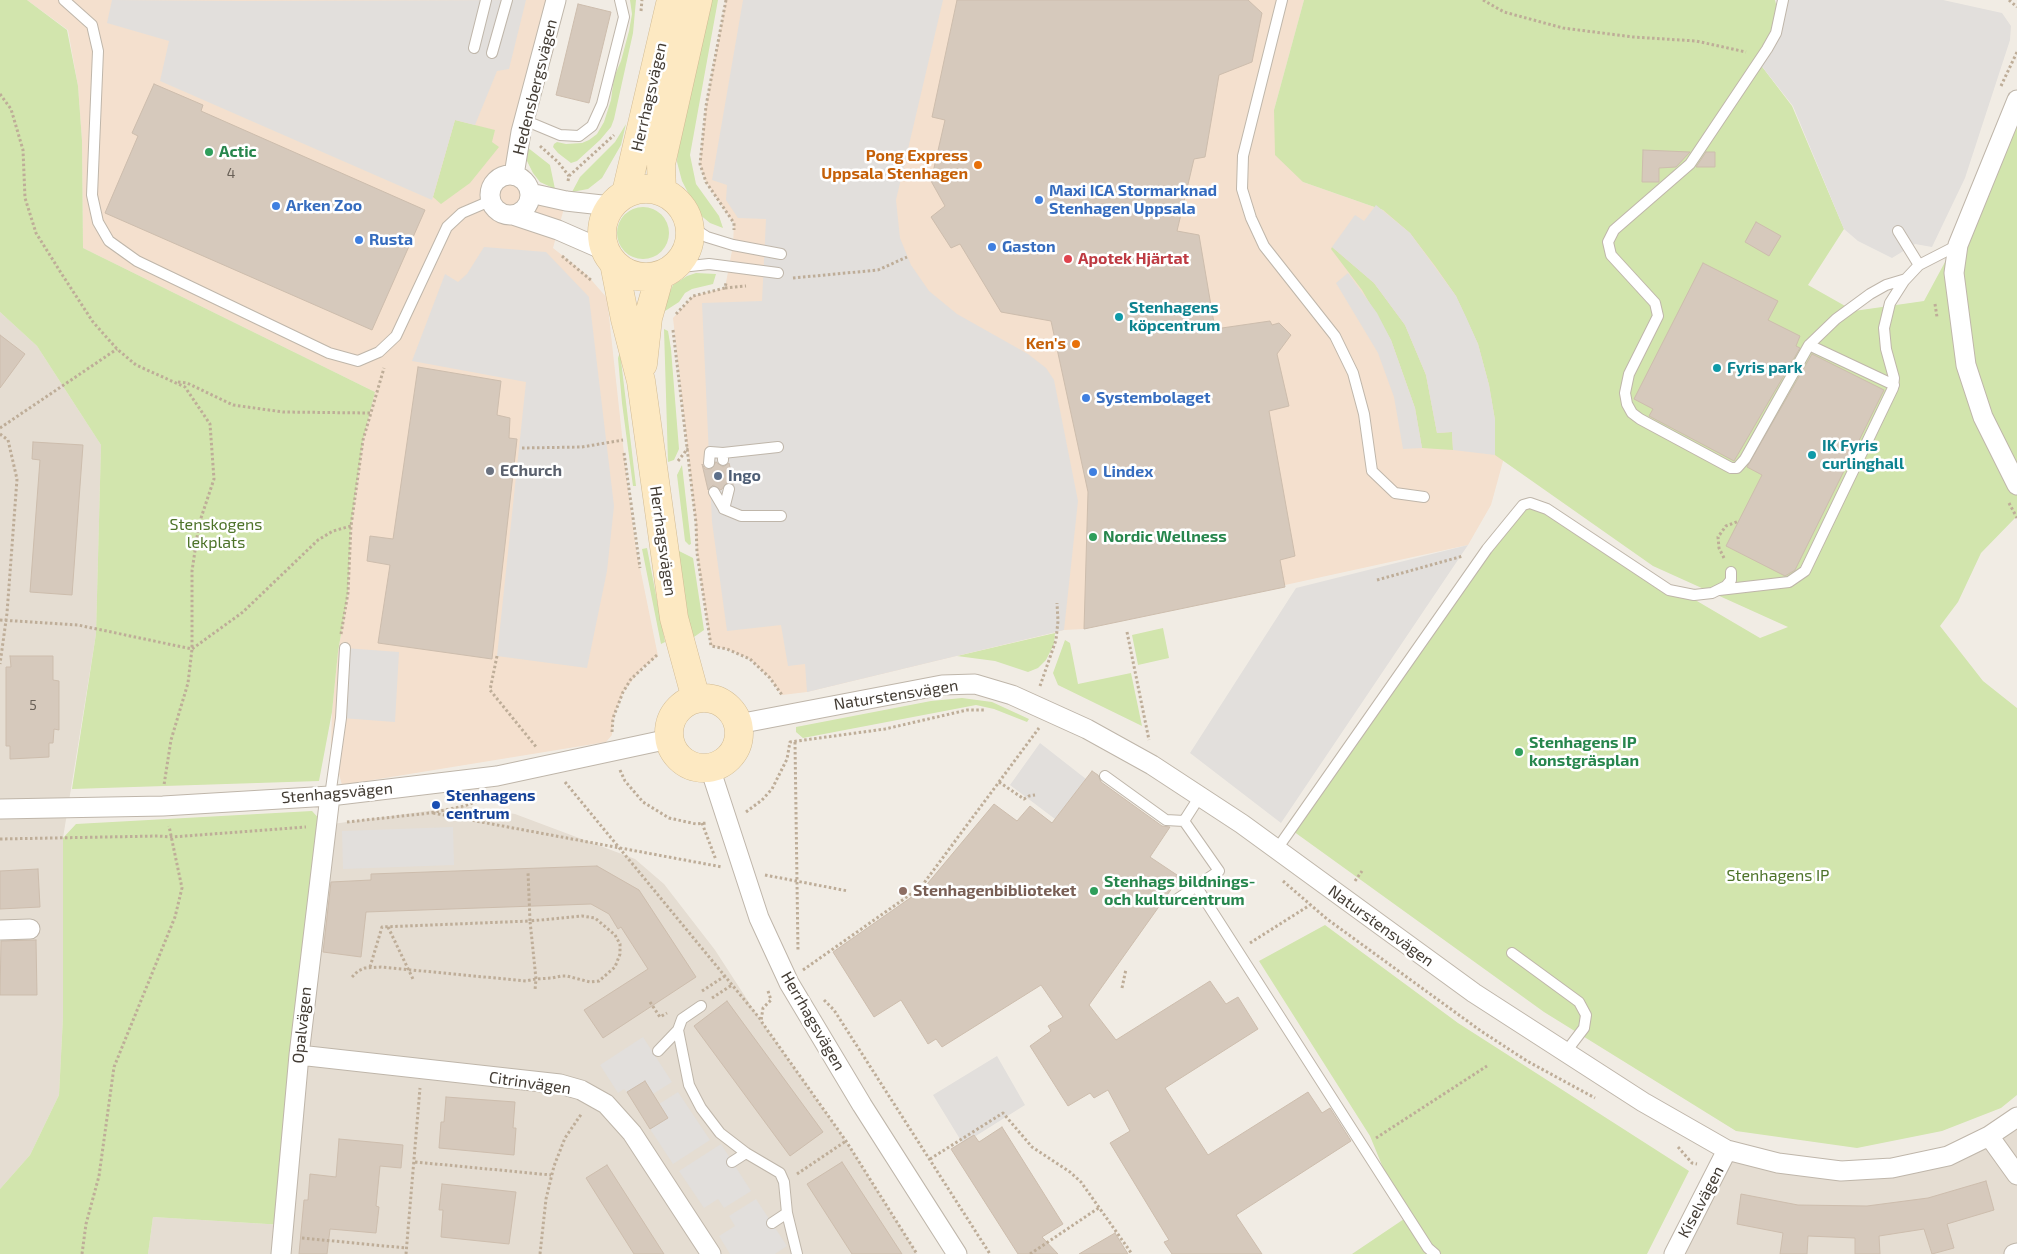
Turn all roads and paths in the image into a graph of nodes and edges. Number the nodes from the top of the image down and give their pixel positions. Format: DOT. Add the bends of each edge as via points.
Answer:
graph roads {
  1 [pos="64,0"];
  2 [pos="486,0"];
  3 [pos="507,0"];
  4 [pos="556,0"];
  5 [pos="620,0"];
  6 [pos="642,0"];
  7 [pos="671,0"];
  8 [pos="698,0"];
  9 [pos="726,0"];
  10 [pos="1282,0"];
  11 [pos="1484,0"];
  12 [pos="1783,0"];
  13 [pos="2008,0"];
  14 [pos="2017,7"];
  15 [pos="641,16"];
  16 [pos="474,48"];
  17 [pos="492,53"];
  18 [pos="1762,56"];
  19 [pos="0,94"];
  20 [pos="2017,100"];
  21 [pos="523,126"];
  22 [pos="620,130"];
  23 [pos="514,175"];
  24 [pos="569,176"];
  25 [pos="662,192"];
  26 [pos="530,193"];
  27 [pos="619,199"];
  28 [pos="490,201"];
  29 [pos="566,201"];
  30 [pos="513,215"];
  31 [pos="690,226"];
  32 [pos="558,230"];
  33 [pos="1898,232"];
  34 [pos="1958,244"];
  35 [pos="733,245"];
  36 [pos="781,254"];
  37 [pos="610,257"];
  38 [pos="907,257"];
  39 [pos="730,265"];
  40 [pos="1919,265"];
  41 [pos="666,271"];
  42 [pos="782,276"];
  43 [pos="1906,279"];
  44 [pos="597,287"];
  45 [pos="673,318"];
  46 [pos="673,324"];
  47 [pos="396,336"];
  48 [pos="1809,345"];
  49 [pos="117,349"];
  50 [pos="173,380"];
  51 [pos="641,381"];
  52 [pos="1894,385"];
  53 [pos="370,413"];
  54 [pos="0,428"];
  55 [pos="622,431"];
  56 [pos="0,434"];
  57 [pos="623,440"];
  58 [pos="778,447"];
  59 [pos="522,448"];
  60 [pos="710,463"];
  61 [pos="2017,485"];
  62 [pos="729,488"];
  63 [pos="714,492"];
  64 [pos="1424,498"];
  65 [pos="724,509"];
  66 [pos="781,516"];
  67 [pos="1739,521"];
  68 [pos="351,526"];
  69 [pos="1487,549"];
  70 [pos="1731,572"];
  71 [pos="642,575"];
  72 [pos="1377,580"];
  73 [pos="1719,590"];
  74 [pos="1057,603"];
  75 [pos="0,620"];
  76 [pos="6,620"];
  77 [pos="1127,632"];
  78 [pos="340,635"];
  79 [pos="656,647"];
  80 [pos="345,648"];
  81 [pos="192,649"];
  82 [pos="497,656"];
  83 [pos="0,664"];
  84 [pos="1040,688"];
  85 [pos="696,699"];
  86 [pos="988,710"];
  87 [pos="788,714"];
  88 [pos="738,724"];
  89 [pos="1030,725"];
  90 [pos="669,739"];
  91 [pos="1149,741"];
  92 [pos="792,742"];
  93 [pos="614,752"];
  94 [pos="551,765"];
  95 [pos="710,768"];
  96 [pos="1105,776"];
  97 [pos="999,782"];
  98 [pos="330,796"];
  99 [pos="1036,796"];
  100 [pos="1200,796"];
  101 [pos="163,806"];
  102 [pos="0,810"];
  103 [pos="430,812"];
  104 [pos="726,820"];
  105 [pos="1184,821"];
  106 [pos="702,823"];
  107 [pos="619,848"];
  108 [pos="1277,849"];
  109 [pos="719,866"];
  110 [pos="744,871"];
  111 [pos="1362,871"];
  112 [pos="528,872"];
  113 [pos="722,875"];
  114 [pos="1278,877"];
  115 [pos="797,881"];
  116 [pos="1352,885"];
  117 [pos="1196,886"];
  118 [pos="848,891"];
  119 [pos="1176,900"];
  120 [pos="1310,905"];
  121 [pos="530,921"];
  122 [pos="388,927"];
  123 [pos="30,929"];
  124 [pos="0,930"];
  125 [pos="1238,951"];
  126 [pos="1512,953"];
  127 [pos="798,954"];
  128 [pos="799,964"];
  129 [pos="370,967"];
  130 [pos="1126,969"];
  131 [pos="409,970"];
  132 [pos="352,977"];
  133 [pos="413,979"];
  134 [pos="536,979"];
  135 [pos="732,985"];
  136 [pos="767,988"];
  137 [pos="1122,988"];
  138 [pos="534,990"];
  139 [pos="817,994"];
  140 [pos="701,1006"];
  141 [pos="761,1021"];
  142 [pos="678,1030"];
  143 [pos="658,1051"];
  144 [pos="1565,1053"];
  145 [pos="299,1055"];
  146 [pos="1487,1066"];
  147 [pos="422,1069"];
  148 [pos="1556,1077"];
  149 [pos="596,1097"];
  150 [pos="2017,1118"];
  151 [pos="1989,1136"];
  152 [pos="846,1141"];
  153 [pos="1363,1146"];
  154 [pos="1727,1150"];
  155 [pos="746,1153"];
  156 [pos="930,1159"];
  157 [pos="415,1162"];
  158 [pos="732,1162"];
  159 [pos="551,1175"];
  160 [pos="2017,1175"];
  161 [pos="784,1182"];
  162 [pos="1100,1207"];
  163 [pos="787,1213"];
  164 [pos="772,1223"];
  165 [pos="299,1238"];
  166 [pos="406,1248"];
  167 [pos="82,1254"];
  168 [pos="281,1254"];
  169 [pos="406,1254"];
  170 [pos="540,1254"];
  171 [pos="710,1254"];
  172 [pos="796,1254"];
  173 [pos="917,1254"];
  174 [pos="957,1254"];
  175 [pos="990,1254"];
  176 [pos="1030,1254"];
  177 [pos="1132,1254"];
  178 [pos="1435,1254"];
  179 [pos="1675,1254"];
  1 -- 47 [label="lane" via="92,25 98,51 92,195 98,222 109,240 137,261 328,353 358,362 379,352"];
  2 -- 16 [label="lane"];
  3 -- 17 [label="lane"];
  4 -- 21 [label="street, Hedensbergsvägen"];
  5 -- 21 [label="lane" via="624,17 602,104 592,126 579,136"];
  6 -- 15 [label="path"];
  7 -- 27 [label="street, Herrhagsvägen"];
  8 -- 25 [label="street, Herrhagsvägen" via="661,164"];
  9 -- 35 [label="path" via="700,157 706,182 734,223"];
  10 -- 64 [label="lane" via="1243,156 1242,189 1264,246 1335,336 1353,373 1364,414 1372,471 1395,493"];
  11 -- 18 [label="path" via="1504,12 1564,28 1696,42"];
  12 -- 18 [label="lane" via="1776,33"];
  13 -- 14 [label="path"];
  18 -- 48 [label="lane" via="1690,164 1614,230 1608,242 1610,255 1655,303 1658,316 1629,374 1625,393 1627,404 1640,419 1737,468"];
  19 -- 49 [label="path" via="11,109 24,150 25,198 36,233 93,322"];
  20 -- 34 [label="street"];
  21 -- 23 [label="street, Hedensbergsvägen"];
  21 -- 24 [label="path"];
  22 -- 24 [label="path"];
  23 -- 26 [label="street, Hedensbergsvägen" via="524,180"];
  23 -- 28 [label="street, Hedensbergsvägen" via="507,174 495,181"];
  24 -- 29 [label="path"];
  25 -- 27 [label="street" via="641,189"];
  25 -- 31 [label="street" via="683,207"];
  26 -- 29 [label="street"];
  26 -- 30 [label="street" via="525,208"];
  27 -- 29 [label="street"];
  27 -- 37 [label="street" via="603,224 603,240"];
  28 -- 30 [label="street" via="496,210"];
  28 -- 47 [label="lane" via="462,213 448,227"];
  30 -- 32 [label="street"];
  31 -- 35 [label="lane" via="708,237"];
  31 -- 41 [label="street" via="689,244 683,257"];
  32 -- 37 [label="street"];
  32 -- 44 [label="path" via="553,248"];
  33 -- 40 [label="lane"];
  34 -- 40 [label="lane"];
  34 -- 61 [label="street" via="1954,273 1966,365 1983,417"];
  35 -- 36 [label="lane"];
  37 -- 41 [label="street" via="626,272 641,276"];
  37 -- 51 [label="street, Herrhagsvägen"];
  38 -- 42 [label="path" via="878,270"];
  39 -- 41 [label="lane" via="710,264"];
  39 -- 42 [label="lane"];
  39 -- 45 [label="path" via="725,288 694,296"];
  40 -- 43 [label="lane"];
  41 -- 51 [label="street, Herrhagsvägen" via="648,318"];
  43 -- 48 [label="lane" via="1870,294 1836,319"];
  43 -- 52 [label="lane" via="1890,303 1884,320"];
  46 -- 87 [label="path" via="697,553 711,646 750,659 782,695"];
  47 -- 53 [label="path"];
  48 -- 52 [label="lane"];
  49 -- 50 [label="path" via="136,365"];
  49 -- 54 [label="path"];
  50 -- 53 [label="path" via="187,383 233,405 283,412"];
  50 -- 81 [label="path" via="185,387 210,424 214,479 199,524 192,571"];
  51 -- 85 [label="street, Herrhagsvägen" via="674,618"];
  52 -- 73 [label="lane" via="1805,571 1790,582"];
  53 -- 68 [label="path" via="362,440"];
  55 -- 57 [label="path"];
  56 -- 76 [label="path" via="8,440 17,479"];
  57 -- 59 [label="path" via="582,446"];
  57 -- 71 [label="path"];
  58 -- 60 [label="lane" via="723,457 710,452"];
  62 -- 65 [label="lane"];
  63 -- 65 [label="lane"];
  65 -- 66 [label="lane" via="741,516"];
  67 -- 70 [label="path" via="1726,526 1718,537 1719,548"];
  68 -- 78 [label="path" via="348,593"];
  68 -- 81 [label="path" via="318,540 244,612"];
  69 -- 72 [label="path"];
  69 -- 73 [label="lane" via="1520,509 1530,503 1547,508 1577,526 1669,590 1694,595"];
  69 -- 108 [label="lane"];
  70 -- 73 [label="lane" via="1730,580"];
  74 -- 84 [label="path" via="1056,640"];
  75 -- 76 [label="path"];
  76 -- 81 [label="path" via="78,625"];
  76 -- 83 [label="path"];
  77 -- 91 [label="path"];
  79 -- 93 [label="path" via="658,656 643,667 623,692 614,718"];
  80 -- 98 [label="lane" via="341,718"];
  81 -- 101 [label="path" via="188,683 171,740"];
  82 -- 94 [label="path" via="490,690"];
  85 -- 88 [label="street" via="709,698 722,703"];
  85 -- 90 [label="street" via="678,709 669,728"];
  86 -- 92 [label="path" via="967,710 885,729"];
  87 -- 88 [label="street, Naturstensvägen"];
  87 -- 92 [label="path"];
  87 -- 100 [label="street, Naturstensvägen" via="942,685 975,684 1012,695 1087,729"];
  88 -- 95 [label="street" via="739,736 733,752 721,764"];
  89 -- 97 [label="path" via="1041,729"];
  90 -- 93 [label="street, Stenhagsvägen"];
  90 -- 95 [label="street" via="676,754 688,765"];
  92 -- 104 [label="path" via="772,789 754,807"];
  92 -- 115 [label="path"];
  93 -- 94 [label="street, Stenhagsvägen"];
  93 -- 106 [label="path" via="625,781 643,802 669,818"];
  94 -- 98 [label="street, Stenhagsvägen" via="497,776"];
  94 -- 107 [label="path"];
  95 -- 104 [label="street, Herrhagsvägen"];
  96 -- 105 [label="lane" via="1166,820"];
  97 -- 99 [label="path" via="1024,799"];
  97 -- 128 [label="path" via="920,887 800,974"];
  98 -- 101 [label="street, Stenhagsvägen"];
  98 -- 145 [label="street, Opalvägen"];
  100 -- 105 [label="lane"];
  100 -- 108 [label="street, Naturstensvägen"];
  101 -- 102 [label="street, Stenhagsvägen"];
  101 -- 167 [label="path" via="182,888 175,917 114,1066 99,1176"];
  103 -- 107 [label="path"];
  104 -- 106 [label="path"];
  104 -- 110 [label="street, Herrhagsvägen"];
  105 -- 117 [label="lane" via="1219,871"];
  106 -- 109 [label="path"];
  107 -- 109 [label="path"];
  107 -- 135 [label="path"];
  108 -- 144 [label="street, Naturstensvägen" via="1474,993"];
  109 -- 110 [label="path"];
  109 -- 113 [label="path"];
  110 -- 115 [label="path"];
  110 -- 174 [label="street, Herrhagsvägen" via="759,918 789,983"];
  111 -- 116 [label="path"];
  112 -- 121 [label="path"];
  114 -- 120 [label="path"];
  115 -- 118 [label="path"];
  115 -- 127 [label="path"];
  117 -- 119 [label="lane"];
  117 -- 125 [label="lane"];
  120 -- 125 [label="path"];
  120 -- 148 [label="path" via="1449,1009"];
  121 -- 122 [label="path"];
  121 -- 134 [label="path"];
  121 -- 134 [label="path" via="582,916 595,918 620,944 615,967 599,980 581,981 567,976"];
  122 -- 129 [label="path" via="382,927"];
  122 -- 131 [label="path"];
  123 -- 124 [label="street"];
  125 -- 153 [label="lane"];
  126 -- 144 [label="lane" via="1579,1002 1586,1015 1584,1028"];
  129 -- 131 [label="path"];
  129 -- 132 [label="path"];
  130 -- 137 [label="path"];
  131 -- 133 [label="path"];
  131 -- 134 [label="path" via="526,981"];
  134 -- 138 [label="path"];
  135 -- 140 [label="path"];
  135 -- 141 [label="path"];
  136 -- 141 [label="path" via="771,1000 763,1008"];
  139 -- 156 [label="path" via="834,1010"];
  140 -- 142 [label="lane" via="682,1019"];
  141 -- 152 [label="path"];
  142 -- 143 [label="lane"];
  142 -- 155 [label="lane" via="685,1073 697,1111"];
  144 -- 154 [label="street, Naturstensvägen"];
  145 -- 147 [label="street, Citrinvägen"];
  145 -- 168 [label="street, Opalvägen"];
  146 -- 153 [label="path"];
  147 -- 149 [label="street, Citrinvägen" via="560,1084"];
  147 -- 157 [label="path"];
  149 -- 159 [label="path" via="565,1138"];
  149 -- 171 [label="street, Citrinvägen" via="632,1132"];
  150 -- 151 [label="street, Naturstensvägen"];
  151 -- 154 [label="street, Naturstensvägen" via="1948,1156 1892,1168 1850,1171 1778,1163"];
  151 -- 160 [label="street"];
  152 -- 161 [label="path"];
  152 -- 173 [label="path"];
  153 -- 178 [label="lane"];
  154 -- 179 [label="street, Kiselvägen"];
  155 -- 158 [label="lane"];
  155 -- 161 [label="lane" via="772,1167"];
  156 -- 162 [label="path" via="1003,1113 1032,1147 1081,1182"];
  156 -- 175 [label="path"];
  157 -- 159 [label="path"];
  157 -- 166 [label="path"];
  159 -- 170 [label="path"];
  161 -- 163 [label="lane"];
  162 -- 176 [label="path"];
  162 -- 177 [label="path"];
  163 -- 164 [label="lane"];
  163 -- 172 [label="lane"];
  165 -- 166 [label="path"];
  166 -- 169 [label="path"];
}
